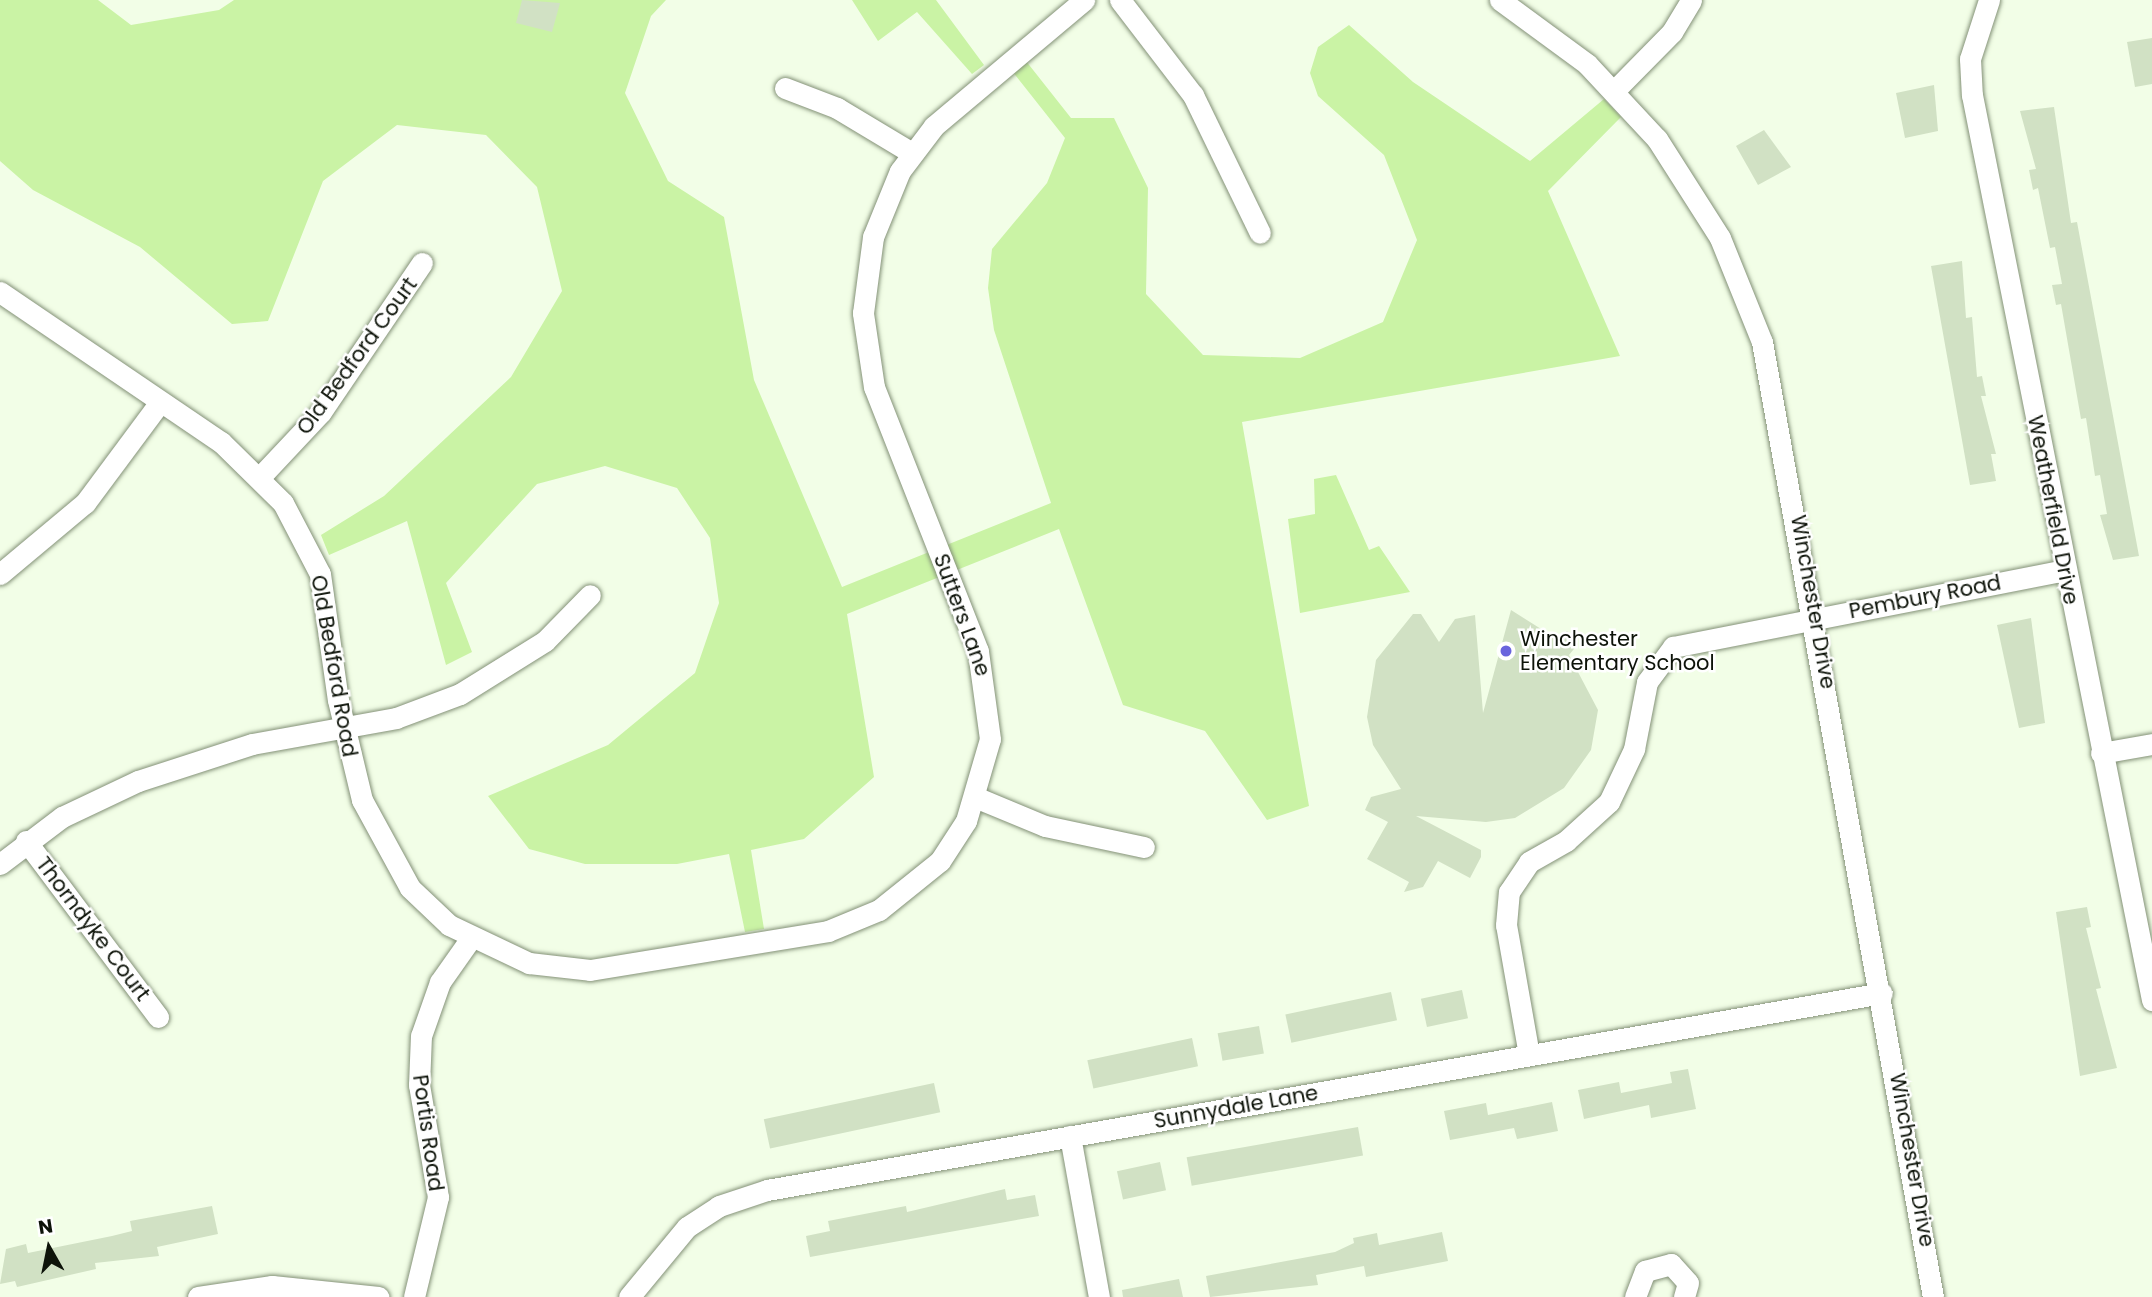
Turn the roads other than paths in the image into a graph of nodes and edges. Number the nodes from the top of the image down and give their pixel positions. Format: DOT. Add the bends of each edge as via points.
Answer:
graph roads {
  1 [pos="1084,0"];
  2 [pos="1120,0"];
  3 [pos="1500,0"];
  4 [pos="1691,0"];
  5 [pos="1967,0"];
  6 [pos="1985,10"];
  7 [pos="785,88"];
  8 [pos="1614,91"];
  9 [pos="912,153"];
  10 [pos="1260,233"];
  11 [pos="422,263"];
  12 [pos="0,292"];
  13 [pos="160,402"];
  14 [pos="260,477"];
  15 [pos="2065,570"];
  16 [pos="0,575"];
  17 [pos="590,595"];
  18 [pos="1816,617"];
  19 [pos="343,729"];
  20 [pos="2152,744"];
  21 [pos="2101,753"];
  22 [pos="975,797"];
  23 [pos="26,841"];
  24 [pos="1144,847"];
  25 [pos="0,864"];
  26 [pos="471,938"];
  27 [pos="1882,993"];
  28 [pos="2152,1000"];
  29 [pos="158,1017"];
  30 [pos="1529,1055"];
  31 [pos="1070,1136"];
  32 [pos="198,1297"];
  33 [pos="378,1297"];
  34 [pos="414,1297"];
  35 [pos="629,1297"];
  36 [pos="1099,1297"];
  37 [pos="1635,1297"];
  38 [pos="1684,1297"];
  39 [pos="1933,1297"];
  1 -- 9 [label="street, Sutters Lane" via="955,105"];
  2 -- 10 [label="street" via="1193,95"];
  3 -- 8 [label="street, Winchester Drive"];
  4 -- 8 [label="street" via="1672,32"];
  5 -- 6 [label="street, Weatherfield Drive"];
  6 -- 15 [label="street, Weatherfield Drive" via="1970,60 1972,95"];
  7 -- 9 [label="street" via="837,108"];
  8 -- 18 [label="street, Winchester Drive" via="1691,187 1748,299 1776,394"];
  9 -- 22 [label="street, Sutters Lane" via="873,237 864,335 874,387 986,677 990,739"];
  11 -- 14 [label="street, Old Bedford Court" via="321,412"];
  12 -- 13 [label="street, Old Bedford Road"];
  13 -- 14 [label="street, Old Bedford Road"];
  13 -- 16 [label="street" via="76,513"];
  14 -- 19 [label="street, Old Bedford Road" via="283,503 320,574"];
  15 -- 18 [label="street, Pembury Road"];
  15 -- 21 [label="street, Weatherfield Drive"];
  17 -- 19 [label="street" via="545,640 485,681 420,710"];
  18 -- 27 [label="street, Winchester Drive"];
  18 -- 30 [label="street, Pembury Road" via="1696,640 1658,662 1640,708 1634,749 1609,802 1566,841 1529,862 1510,892 1506,925"];
  19 -- 23 [label="street" via="252,744 179,766 92,800"];
  19 -- 26 [label="street, Old Bedford Road" via="362,800 390,859 426,906"];
  20 -- 21 [label="street"];
  21 -- 28 [label="street, Weatherfield Drive"];
  22 -- 24 [label="street" via="1045,826"];
  22 -- 26 [label="street, Sutters Lane" via="955,841 923,879 879,910 828,931 590,970 529,963"];
  23 -- 25 [label="street"];
  23 -- 29 [label="street, Thorndyke Court"];
  26 -- 34 [label="street, Portis Road" via="440,982 421,1036 419,1084 438,1197"];
  27 -- 30 [label="street, Sunnydale Lane"];
  27 -- 39 [label="street, Winchester Drive"];
  30 -- 31 [label="street, Sunnydale Lane"];
  31 -- 35 [label="street, Sunnydale Lane" via="742,1196 672,1239"];
  31 -- 36 [label="street"];
  32 -- 33 [label="street" via="272,1286"];
  37 -- 38 [label="street" via="1645,1271 1671,1264 1688,1283"];
}
